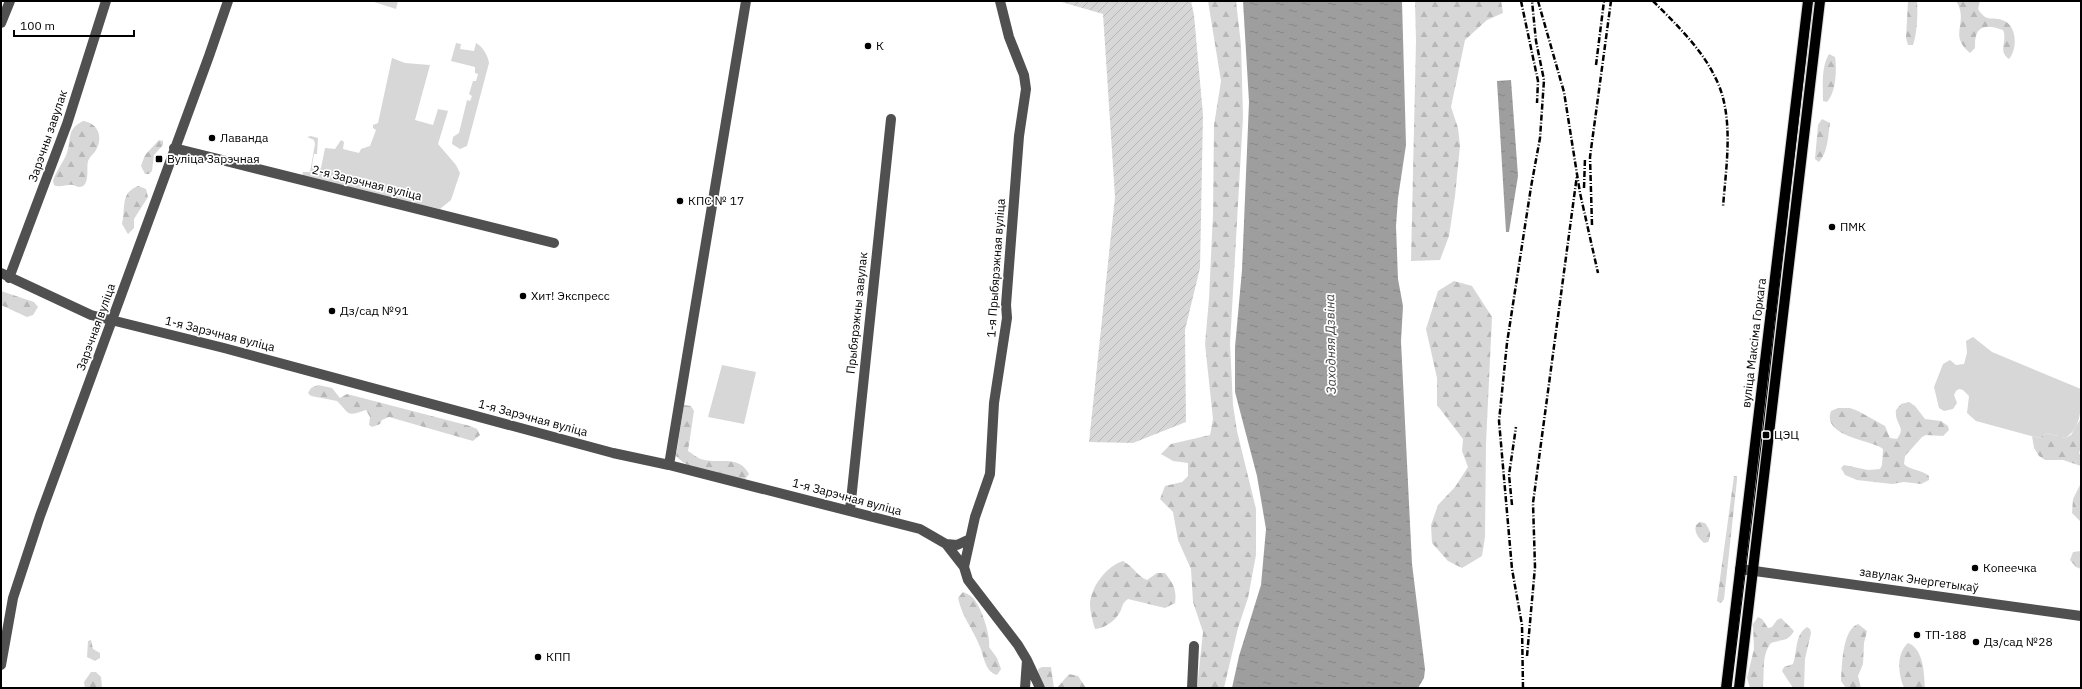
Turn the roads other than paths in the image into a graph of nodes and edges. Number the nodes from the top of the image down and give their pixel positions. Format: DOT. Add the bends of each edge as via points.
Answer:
graph roads {
  1 [pos="10,1"];
  2 [pos="106,1"];
  3 [pos="228,1"];
  4 [pos="746,1"];
  5 [pos="1808,1"];
  6 [pos="1820,1"];
  7 [pos="997,3"];
  8 [pos="1,23"];
  9 [pos="1803,45"];
  10 [pos="1814,46"];
  11 [pos="891,119"];
  12 [pos="174,148"];
  13 [pos="554,243"];
  14 [pos="5,275"];
  15 [pos="112,320"];
  16 [pos="669,465"];
  17 [pos="1751,476"];
  18 [pos="1765,478"];
  19 [pos="850,510"];
  20 [pos="970,539"];
  21 [pos="946,544"];
  22 [pos="964,567"];
  23 [pos="1740,569"];
  24 [pos="1754,571"];
  25 [pos="2081,616"];
  26 [pos="1194,646"];
  27 [pos="1027,660"];
  28 [pos="1,665"];
  29 [pos="1024,688"];
  30 [pos="1040,688"];
  31 [pos="1192,688"];
  32 [pos="1726,688"];
  33 [pos="1740,688"];
  1 -- 8 [label="street"];
  2 -- 14 [label="street, Зарэчны завулак" via="67,124"];
  3 -- 12 [label="street, Зарэчная вуліца"];
  4 -- 16 [label="street"];
  5 -- 9 [label="main road, вуліца Максіма Горкага"];
  6 -- 10 [label="main road"];
  7 -- 20 [label="street, 1-я Прыбярэжная вуліца" via="1024,75 1026,89 1019,136 1007,318 994,403 990,474"];
  9 -- 10 [label="street"];
  9 -- 17 [label="main road, вуліца Максіма Горкага"];
  10 -- 18 [label="main road"];
  11 -- 19 [label="street, Прыбярэжны завулак"];
  12 -- 13 [label="street, 2-я Зарэчная вуліца"];
  12 -- 15 [label="street, Зарэчная вуліца"];
  14 -- 15 [label="street, 1-я Зарэчная вуліца" via="91,315"];
  15 -- 16 [label="street, 1-я Зарэчная вуліца" via="613,453"];
  15 -- 28 [label="street, Зарэчная вуліца" via="40,516 13,598"];
  16 -- 19 [label="street, 1-я Зарэчная вуліца"];
  17 -- 18 [label="street"];
  17 -- 23 [label="main road, вуліца Максіма Горкага"];
  18 -- 24 [label="main road"];
  19 -- 21 [label="street, 1-я Зарэчная вуліца" via="920,529"];
  20 -- 21 [label="street" via="957,545"];
  20 -- 22 [label="street, 1-я Прыбярэжная вуліца"];
  21 -- 22 [label="street, 1-я Зарэчная вуліца"];
  22 -- 27 [label="street, 1-я Зарэчная вуліца" via="968,580 1018,644"];
  23 -- 24 [label="street, завулак Энергетыкаў"];
  23 -- 32 [label="main road, вуліца Максіма Горкага"];
  24 -- 25 [label="street, завулак Энергетыкаў"];
  24 -- 33 [label="main road"];
  26 -- 31 [label="street"];
  27 -- 29 [label="street"];
  27 -- 30 [label="street, 1-я Зарэчная вуліца"];
}
